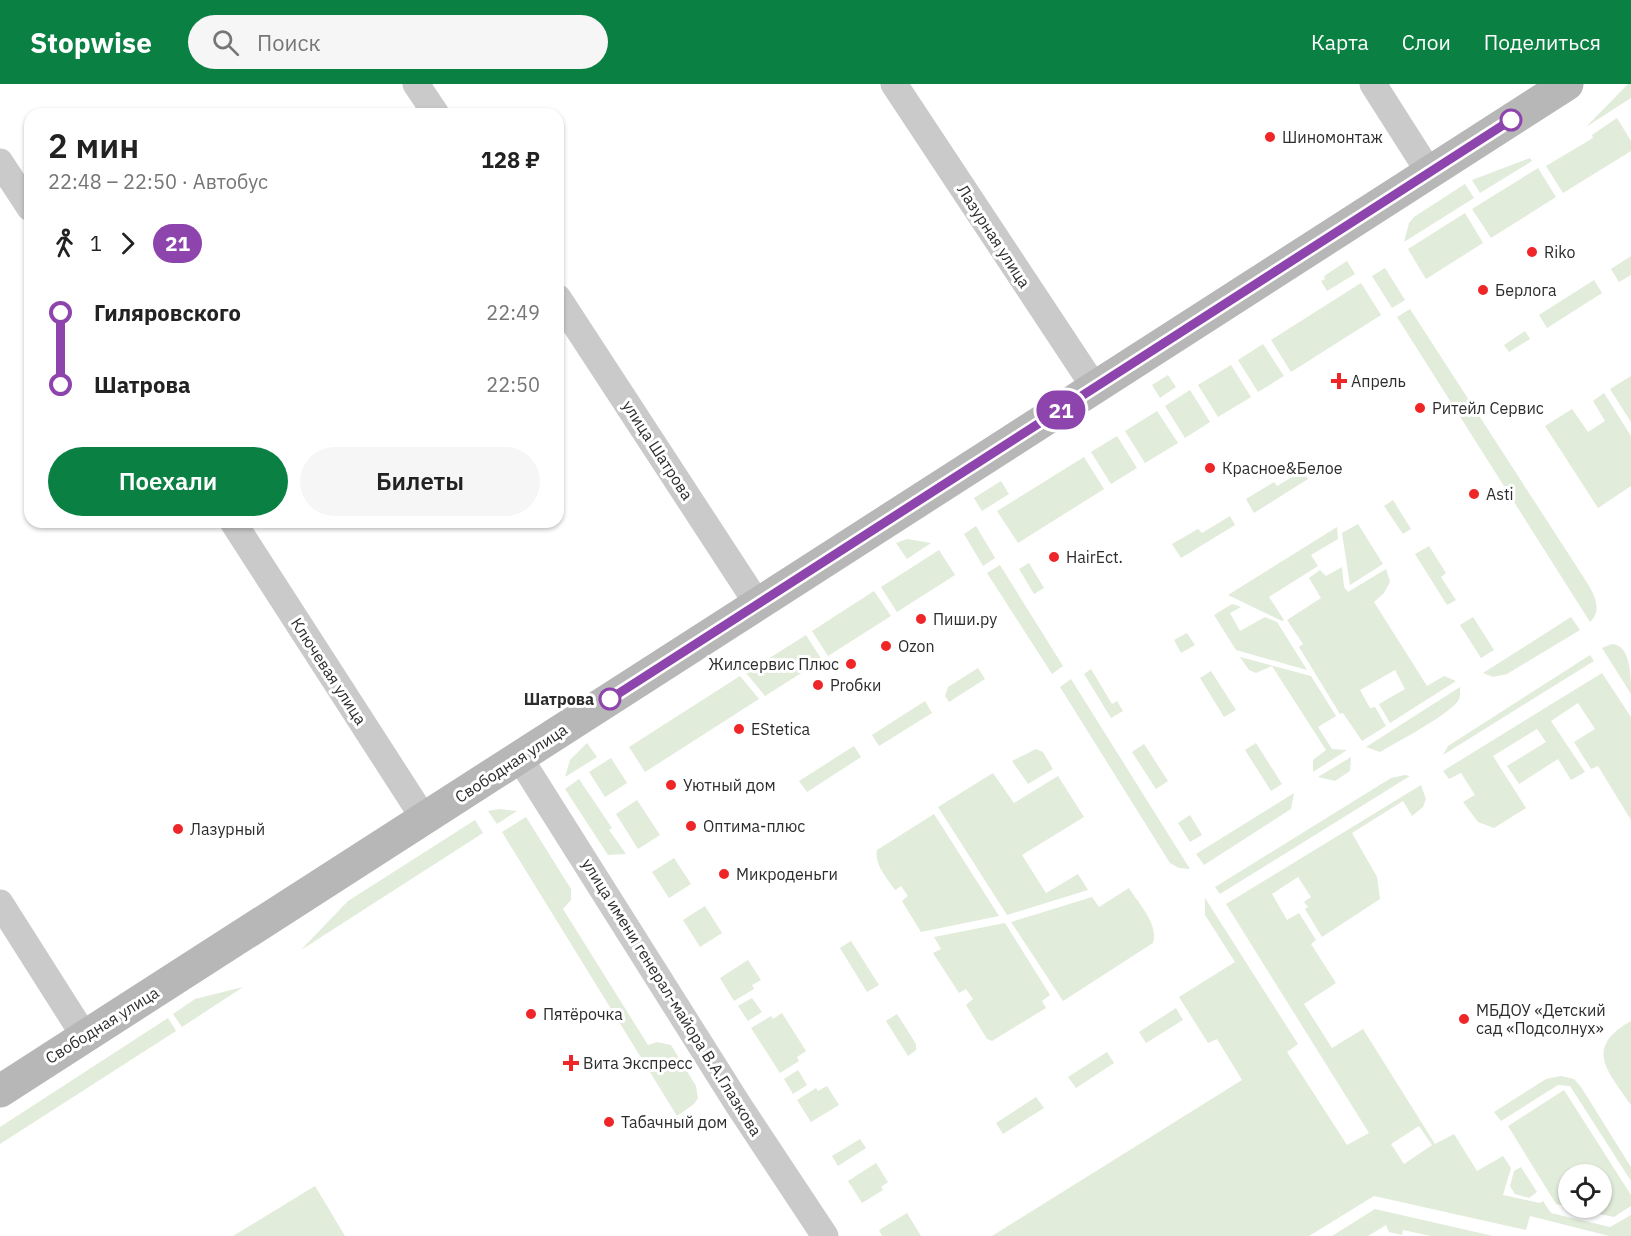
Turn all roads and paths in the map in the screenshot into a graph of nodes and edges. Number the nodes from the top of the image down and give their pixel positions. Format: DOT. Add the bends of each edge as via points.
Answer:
graph roads {
  1 [pos="416,84"];
  2 [pos="894,84"];
  3 [pos="1373,84"];
  4 [pos="1567,84"];
  5 [pos="432,108"];
  6 [pos="0,162"];
  7 [pos="1429,172"];
  8 [pos="24,199"];
  9 [pos="564,307"];
  10 [pos="1095,388"];
  11 [pos="237,528"];
  12 [pos="757,603"];
  13 [pos="519,757"];
  14 [pos="425,820"];
  15 [pos="0,903"];
  16 [pos="85,1037"];
  17 [pos="0,1090"];
  18 [pos="825,1236"];
  1 -- 5 [label="street"];
  2 -- 10 [label="street, Лазурная улица"];
  3 -- 7 [label="street"];
  4 -- 7 [label="main road, Свободная улица"];
  6 -- 8 [label="street"];
  7 -- 10 [label="main road, Свободная улица"];
  9 -- 12 [label="street, улица Шатрова"];
  10 -- 12 [label="main road, Свободная улица"];
  11 -- 14 [label="street, Ключевая улица"];
  12 -- 13 [label="main road, Свободная улица"];
  13 -- 14 [label="main road, Свободная улица"];
  13 -- 18 [label="street, улица имени генерал-майора В.А.Глазкова"];
  14 -- 16 [label="main road, Свободная улица"];
  15 -- 16 [label="street"];
  16 -- 17 [label="main road, Свободная улица"];
}
